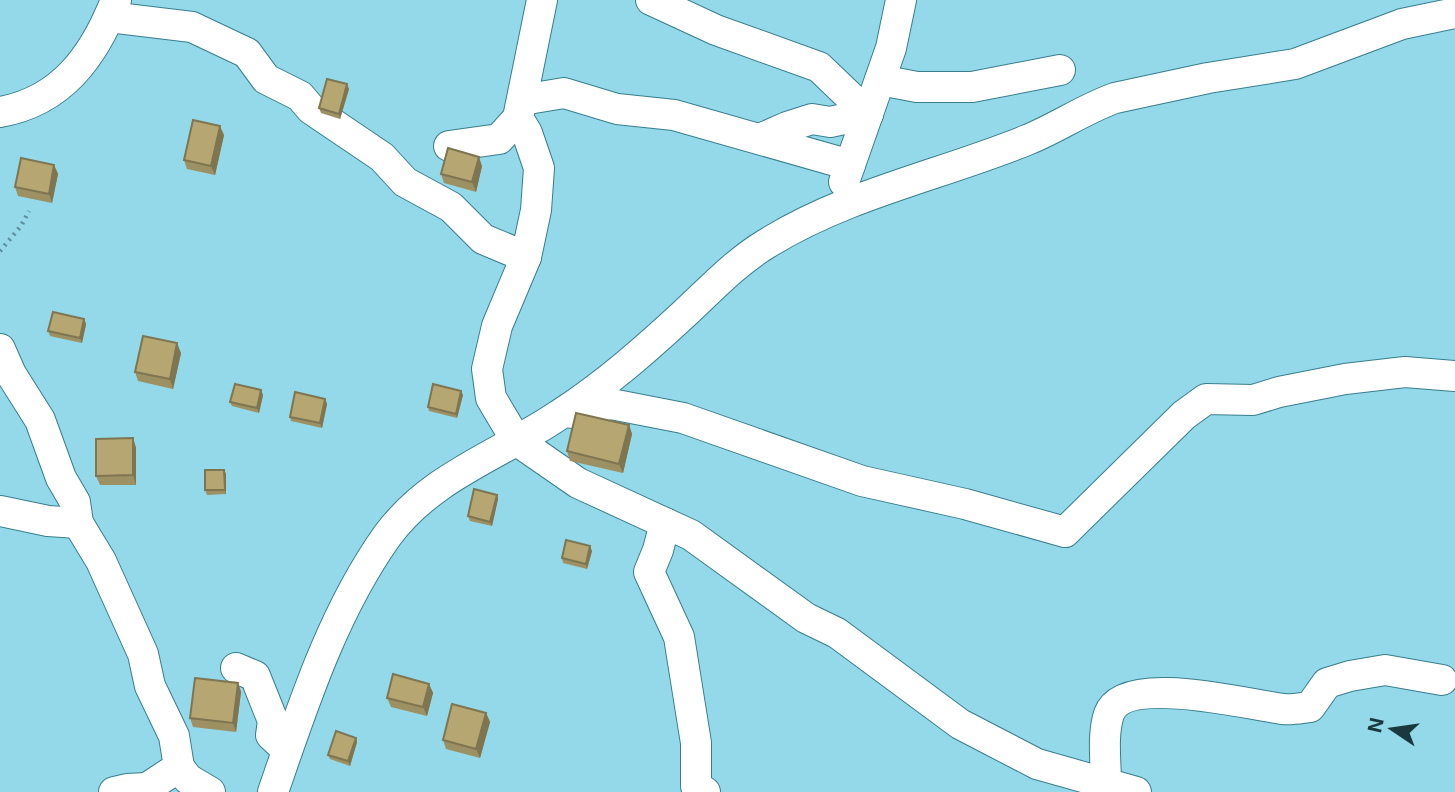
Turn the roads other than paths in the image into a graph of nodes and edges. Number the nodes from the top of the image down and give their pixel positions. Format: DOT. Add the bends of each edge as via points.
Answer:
graph roads {
  1 [pos="542,0"];
  2 [pos="651,0"];
  3 [pos="901,0"];
  4 [pos="113,8"];
  5 [pos="1455,13"];
  6 [pos="1060,70"];
  7 [pos="880,80"];
  8 [pos="520,109"];
  9 [pos="0,112"];
  10 [pos="868,114"];
  11 [pos="760,139"];
  12 [pos="449,146"];
  13 [pos="850,165"];
  14 [pos="835,209"];
  15 [pos="526,257"];
  16 [pos="0,349"];
  17 [pos="1455,376"];
  18 [pos="557,417"];
  19 [pos="516,440"];
  20 [pos="0,511"];
  21 [pos="78,523"];
  22 [pos="665,523"];
  23 [pos="236,667"];
  24 [pos="1442,680"];
  25 [pos="287,750"];
  26 [pos="179,767"];
  27 [pos="1106,784"];
  28 [pos="114,792"];
  29 [pos="210,792"];
  30 [pos="273,792"];
  31 [pos="705,792"];
  32 [pos="1136,792"];
  1 -- 8 [label="street"];
  2 -- 10 [label="street" via="716,30 819,67"];
  3 -- 7 [label="street"];
  4 -- 9 [label="street" via="88,56 64,83 35,102"];
  4 -- 15 [label="street" via="192,27 247,53 266,79 300,96 311,109 382,157 405,182 451,206 483,239"];
  5 -- 14 [label="street" via="1402,24 1295,64 1115,98 1030,139"];
  6 -- 7 [label="street" via="972,87 916,87"];
  7 -- 10 [label="street"];
  8 -- 11 [label="street" via="564,93"];
  8 -- 12 [label="street" via="499,139"];
  8 -- 15 [label="street" via="539,168"];
  10 -- 11 [label="street" via="830,122 812,120"];
  10 -- 13 [label="street"];
  11 -- 13 [label="street"];
  13 -- 14 [label="street"];
  14 -- 18 [label="street" via="764,245 604,383"];
  15 -- 19 [label="street" via="497,326 487,369 491,398"];
  16 -- 21 [label="street" via="10,374 40,420 75,502"];
  17 -- 18 [label="street" via="1405,372 1345,379 1253,400 1206,399 1065,531 862,481 683,418 611,404"];
  18 -- 19 [label="street"];
  19 -- 22 [label="street" via="578,483"];
  19 -- 25 [label="street" via="433,489 387,537 351,596"];
  20 -- 21 [label="street"];
  21 -- 26 [label="street" via="101,561 143,654 150,686 174,736"];
  22 -- 27 [label="street" via="691,535 806,618 838,633 960,724 1037,764"];
  22 -- 31 [label="street" via="649,572 679,637 696,743 696,786"];
  23 -- 25 [label="street" via="255,676 273,722 271,735"];
  24 -- 27 [label="street" via="1385,670 1350,676 1327,683 1310,708 1287,709 1213,696 1136,694 1120,699 1109,713"];
  25 -- 30 [label="street"];
  26 -- 28 [label="street" via="147,788"];
  26 -- 29 [label="street" via="188,779"];
  27 -- 32 [label="street"];
}
